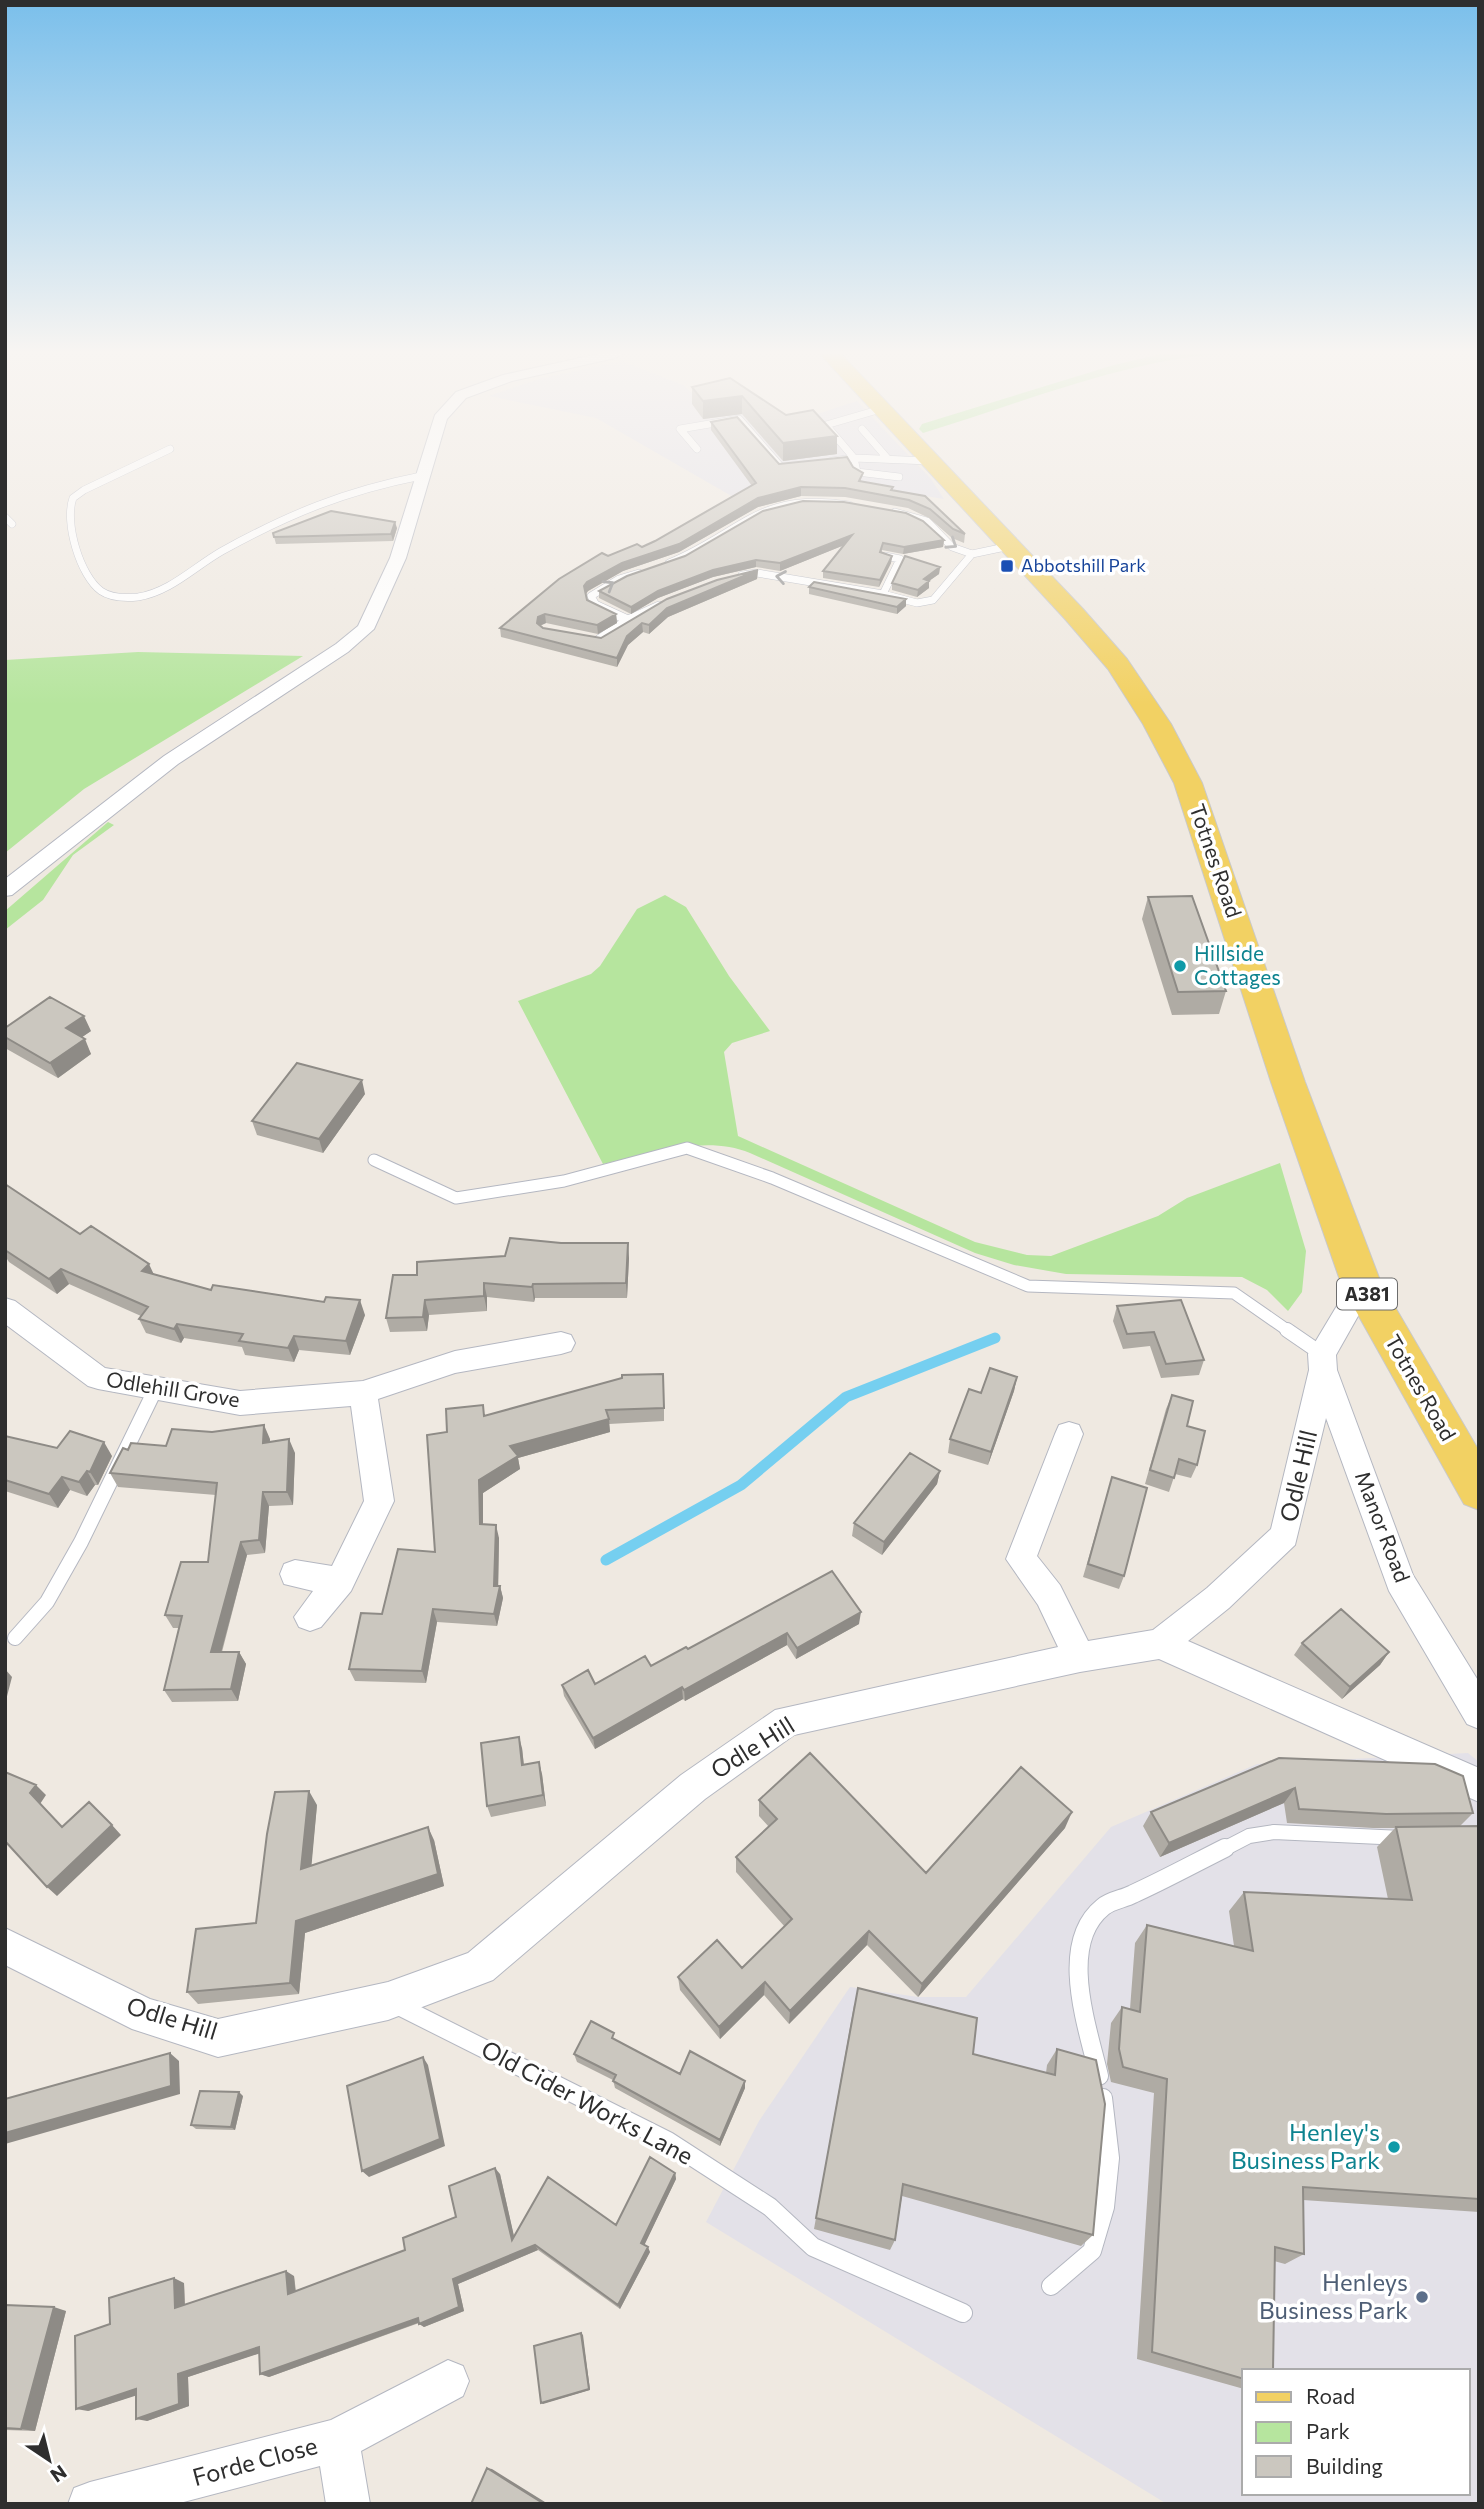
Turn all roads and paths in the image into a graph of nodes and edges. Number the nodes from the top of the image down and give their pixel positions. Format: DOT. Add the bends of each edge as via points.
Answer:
graph roads {
  1 [pos="123,471"];
  2 [pos="423,471"];
  3 [pos="857,471"];
  4 [pos="939,471"];
  5 [pos="421,476"];
  6 [pos="899,477"];
  7 [pos="858,506"];
  8 [pos="884,510"];
  9 [pos="1010,546"];
  10 [pos="972,554"];
  11 [pos="885,556"];
  12 [pos="662,565"];
  13 [pos="652,569"];
  14 [pos="737,576"];
  15 [pos="883,594"];
  16 [pos="667,602"];
  17 [pos="628,620"];
  18 [pos="585,638"];
  19 [pos="5,890"];
  20 [pos="374,1160"];
  21 [pos="1362,1286"];
  22 [pos="5,1309"];
  23 [pos="561,1343"];
  24 [pos="1323,1362"];
  25 [pos="156,1388"];
  26 [pos="363,1393"];
  27 [pos="1069,1434"];
  28 [pos="1479,1491"];
  29 [pos="295,1574"];
  30 [pos="340,1581"];
  31 [pos="310,1617"];
  32 [pos="15,1639"];
  33 [pos="1160,1644"];
  34 [pos="1080,1657"];
  35 [pos="1479,1713"];
  36 [pos="1479,1785"];
  37 [pos="1412,1838"];
  38 [pos="5,1946"];
  39 [pos="388,2001"];
  40 [pos="1051,2286"];
  41 [pos="963,2313"];
  42 [pos="448,2381"];
  43 [pos="337,2440"];
  44 [pos="90,2504"];
  45 [pos="348,2504"];
  1 -- 5 [label="lane" via="79,493 71,502 70,519 87,574 103,593 131,597 151,593 313,505 371,485"];
  2 -- 5 [label="street"];
  3 -- 6 [label="lane"];
  4 -- 9 [label="main road, Totnes Road / A381"];
  5 -- 19 [label="street" via="398,558 365,629 172,760"];
  7 -- 12 [label="lane" via="806,500 784,503"];
  8 -- 10 [label="lane, one-way" via="927,521 952,547"];
  9 -- 10 [label="lane"];
  9 -- 21 [label="main road, Totnes Road / A381" via="1118,665 1188,783"];
  10 -- 15 [label="lane" via="933,600 917,603"];
  11 -- 15 [label="lane" via="900,559"];
  17 -- 13 [label="lane, one-way" via="593,604 591,596 619,579"];
  15 -- 14 [label="lane, one-way" via="757,573"];
  16 -- 17 [label="lane"];
  17 -- 18 [label="lane" via="599,641"];
  20 -- 24 [label="lane" via="456,1198 564,1181 687,1147 1028,1286 1234,1293"];
  21 -- 24 [label="street, Odle Hill"];
  21 -- 28 [label="main road, Totnes Road / A381"];
  22 -- 25 [label="street, Odlehill Grove" via="98,1378"];
  23 -- 26 [label="street, Odlehill Grove" via="455,1362"];
  24 -- 33 [label="street, Odle Hill" via="1284,1536"];
  24 -- 35 [label="street, Manor Road" via="1400,1581"];
  25 -- 26 [label="street, Odlehill Grove" via="240,1403"];
  25 -- 32 [label="lane" via="81,1542 47,1602"];
  26 -- 30 [label="street" via="379,1502"];
  27 -- 34 [label="street" via="1021,1559 1049,1595"];
  29 -- 30 [label="street"];
  30 -- 31 [label="street"];
  33 -- 34 [label="street, Odle Hill"];
  33 -- 36 [label="street"];
  34 -- 39 [label="street, Odle Hill" via="787,1721 693,1787 480,1967"];
  37 -- 40 [label="lane" via="1274,1832 1250,1836 1103,1905 1089,1919 1079,1954 1080,2000 1102,2097 1110,2158 1105,2207 1092,2251"];
  38 -- 39 [label="street, Odle Hill" via="145,2016 218,2038"];
  39 -- 41 [label="lane, Old Cider Works Lane" via="668,2141 770,2207 813,2247"];
  42 -- 43 [label="street, Forde Close"];
  43 -- 44 [label="street, Forde Close"];
  43 -- 45 [label="street, Forde Close"];
}
